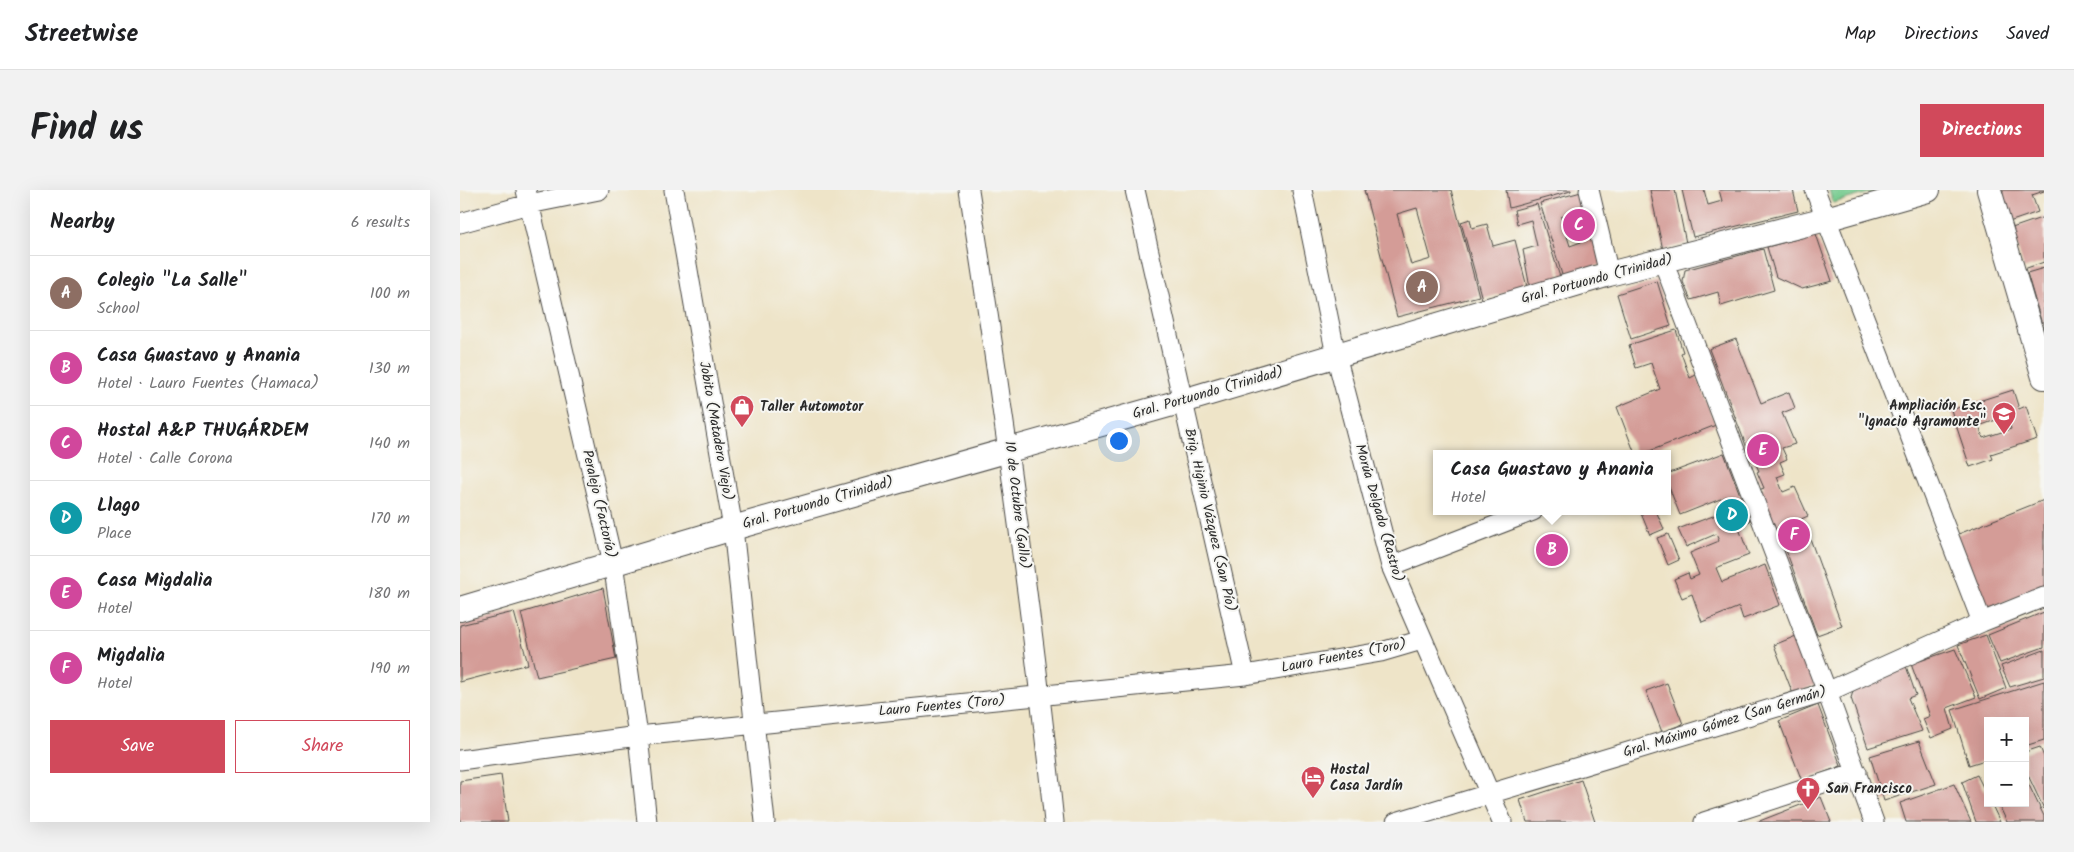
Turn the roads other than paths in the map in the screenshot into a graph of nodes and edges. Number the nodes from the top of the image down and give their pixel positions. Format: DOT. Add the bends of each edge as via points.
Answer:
graph roads {
  1 [pos="599,190"];
  2 [pos="674,190"];
  3 [pos="970,190"];
  4 [pos="1135,190"];
  5 [pos="1302,190"];
  6 [pos="1589,190"];
  7 [pos="1815,190"];
  8 [pos="1928,190"];
  9 [pos="1989,190"];
  10 [pos="528,197"];
  11 [pos="1826,219"];
  12 [pos="460,223"];
  13 [pos="1663,261"];
  14 [pos="1609,274"];
  15 [pos="1336,355"];
  16 [pos="2044,377"];
  17 [pos="1183,401"];
  18 [pos="1010,449"];
  19 [pos="1523,515"];
  20 [pos="733,528"];
  21 [pos="613,563"];
  22 [pos="1391,566"];
  23 [pos="2044,597"];
  24 [pos="460,609"];
  25 [pos="1982,622"];
  26 [pos="1422,640"];
  27 [pos="1245,675"];
  28 [pos="1827,692"];
  29 [pos="1041,696"];
  30 [pos="755,724"];
  31 [pos="638,736"];
  32 [pos="460,760"];
  33 [pos="1857,772"];
  34 [pos="1491,793"];
  35 [pos="1418,818"];
  36 [pos="647,822"];
  37 [pos="765,822"];
  38 [pos="1054,822"];
  39 [pos="1396,822"];
  40 [pos="1502,822"];
  41 [pos="1704,822"];
  42 [pos="1874,822"];
  1 -- 10 [label="street"];
  2 -- 20 [label="street, Jobito (Matadero Viejo)"];
  3 -- 18 [label="street, 10 de Octubre (Gallo)"];
  4 -- 17 [label="street, Brig. Higinio Vázquez (San Pío)"];
  5 -- 15 [label="street, Morúa Delgado (Rastro)"];
  6 -- 14 [label="street"];
  7 -- 11 [label="street"];
  8 -- 11 [label="street, Gral. Portuondo (Trinidad)"];
  9 -- 16 [label="street"];
  10 -- 12 [label="street"];
  10 -- 21 [label="street, Peralejo (Factoría)"];
  11 -- 13 [label="street, Gral. Portuondo (Trinidad)"];
  11 -- 25 [label="street"];
  13 -- 14 [label="street, Gral. Portuondo (Trinidad)"];
  13 -- 28 [label="street"];
  14 -- 15 [label="street, Gral. Portuondo (Trinidad)"];
  15 -- 17 [label="street, Gral. Portuondo (Trinidad)"];
  15 -- 22 [label="street, Morúa Delgado (Rastro)"];
  17 -- 18 [label="street, Gral. Portuondo (Trinidad)"];
  17 -- 27 [label="street, Brig. Higinio Vázquez (San Pío)"];
  18 -- 20 [label="street, Gral. Portuondo (Trinidad)"];
  18 -- 29 [label="street, 10 de Octubre (Gallo)"];
  19 -- 22 [label="street"];
  20 -- 21 [label="street, Gral. Portuondo (Trinidad)"];
  20 -- 30 [label="street, Jobito (Matadero Viejo)"];
  21 -- 24 [label="street, Gral. Portuondo (Trinidad)"];
  21 -- 31 [label="street, Peralejo (Factoría)"];
  22 -- 26 [label="street, Morúa Delgado (Rastro)"];
  23 -- 25 [label="street, Gral. Máximo Gómez (San Germán)"];
  25 -- 28 [label="street, Gral. Máximo Gómez (San Germán)"];
  26 -- 27 [label="street, Lauro Fuentes (Toro)" via="1380,652"];
  26 -- 34 [label="street, Morúa Delgado (Rastro)"];
  27 -- 29 [label="street, Lauro Fuentes (Toro)"];
  28 -- 33 [label="street"];
  28 -- 34 [label="street, Gral. Máximo Gómez (San Germán)"];
  29 -- 30 [label="street, Lauro Fuentes (Toro)"];
  29 -- 38 [label="street, 10 de Octubre (Gallo)"];
  30 -- 31 [label="street, Lauro Fuentes (Toro)"];
  30 -- 37 [label="street, Jobito (Matadero Viejo)"];
  31 -- 32 [label="street, Lauro Fuentes (Toro)"];
  31 -- 36 [label="street, Peralejo (Factoría)"];
  33 -- 41 [label="street"];
  33 -- 42 [label="street"];
  34 -- 35 [label="street, Gral. Máximo Gómez (San Germán)"];
  34 -- 40 [label="street, Morúa Delgado (Rastro)"];
  35 -- 39 [label="street, Gral. Máximo Gómez (San Germán)"];
}
